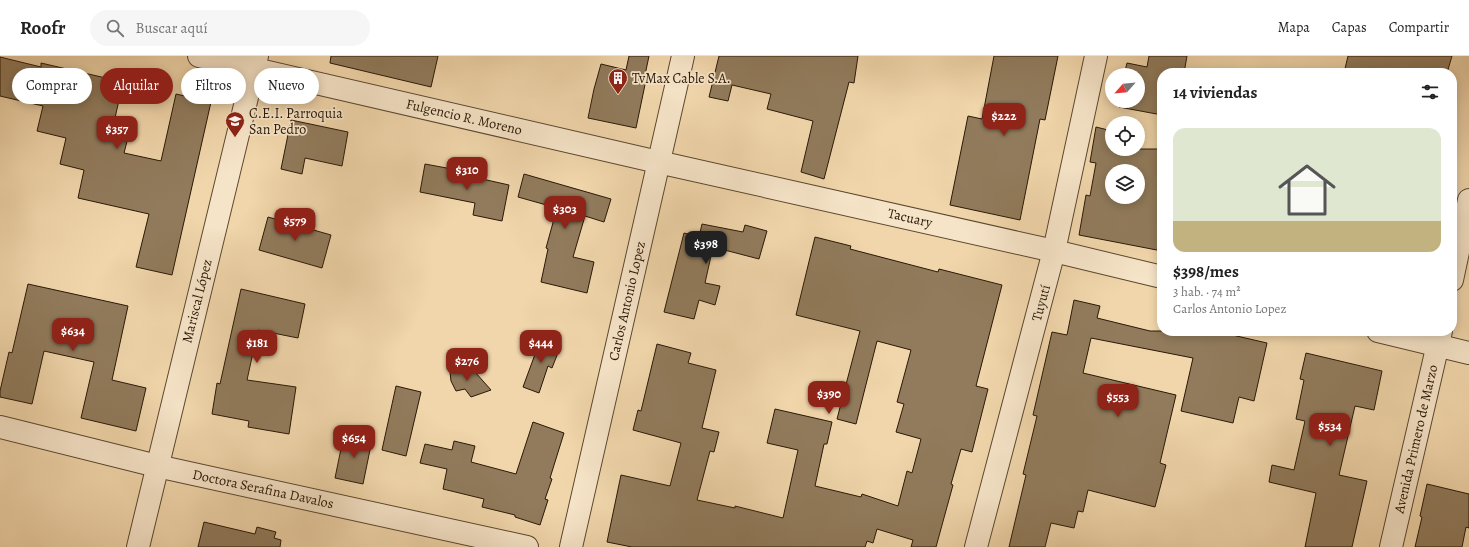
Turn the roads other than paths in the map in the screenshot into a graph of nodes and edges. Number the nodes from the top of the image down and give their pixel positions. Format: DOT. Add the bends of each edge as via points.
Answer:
graph roads {
  1 [pos="199,56"];
  2 [pos="683,56"];
  3 [pos="1096,56"];
  4 [pos="255,62"];
  5 [pos="658,162"];
  6 [pos="1469,200"];
  7 [pos="1054,251"];
  8 [pos="1457,256"];
  9 [pos="1157,276"];
  10 [pos="1422,336"];
  11 [pos="1440,338"];
  12 [pos="1469,353"];
  13 [pos="0,427"];
  14 [pos="157,466"];
  15 [pos="138,547"];
  16 [pos="527,547"];
  17 [pos="571,547"];
  18 [pos="976,547"];
  19 [pos="1391,547"];
  1 -- 4 [label="street, Fulgencio R. Moreno"];
  2 -- 5 [label="street, Carlos Antonio Lopez"];
  3 -- 7 [label="street, Tuyutí"];
  4 -- 5 [label="street, Fulgencio R. Moreno"];
  4 -- 14 [label="street, Mariscal López"];
  5 -- 7 [label="street, Tacuary"];
  5 -- 17 [label="street, Carlos Antonio Lopez"];
  6 -- 8 [label="street"];
  7 -- 9 [label="street, Tacuary"];
  7 -- 18 [label="street, Tuyutí"];
  10 -- 11 [label="street"];
  11 -- 12 [label="street"];
  11 -- 19 [label="street, Avenida Primero de Marzo"];
  13 -- 14 [label="street, Doctora Serafina Davalos"];
  14 -- 15 [label="street, Mariscal López"];
  14 -- 16 [label="street, Doctora Serafina Davalos"];
}
